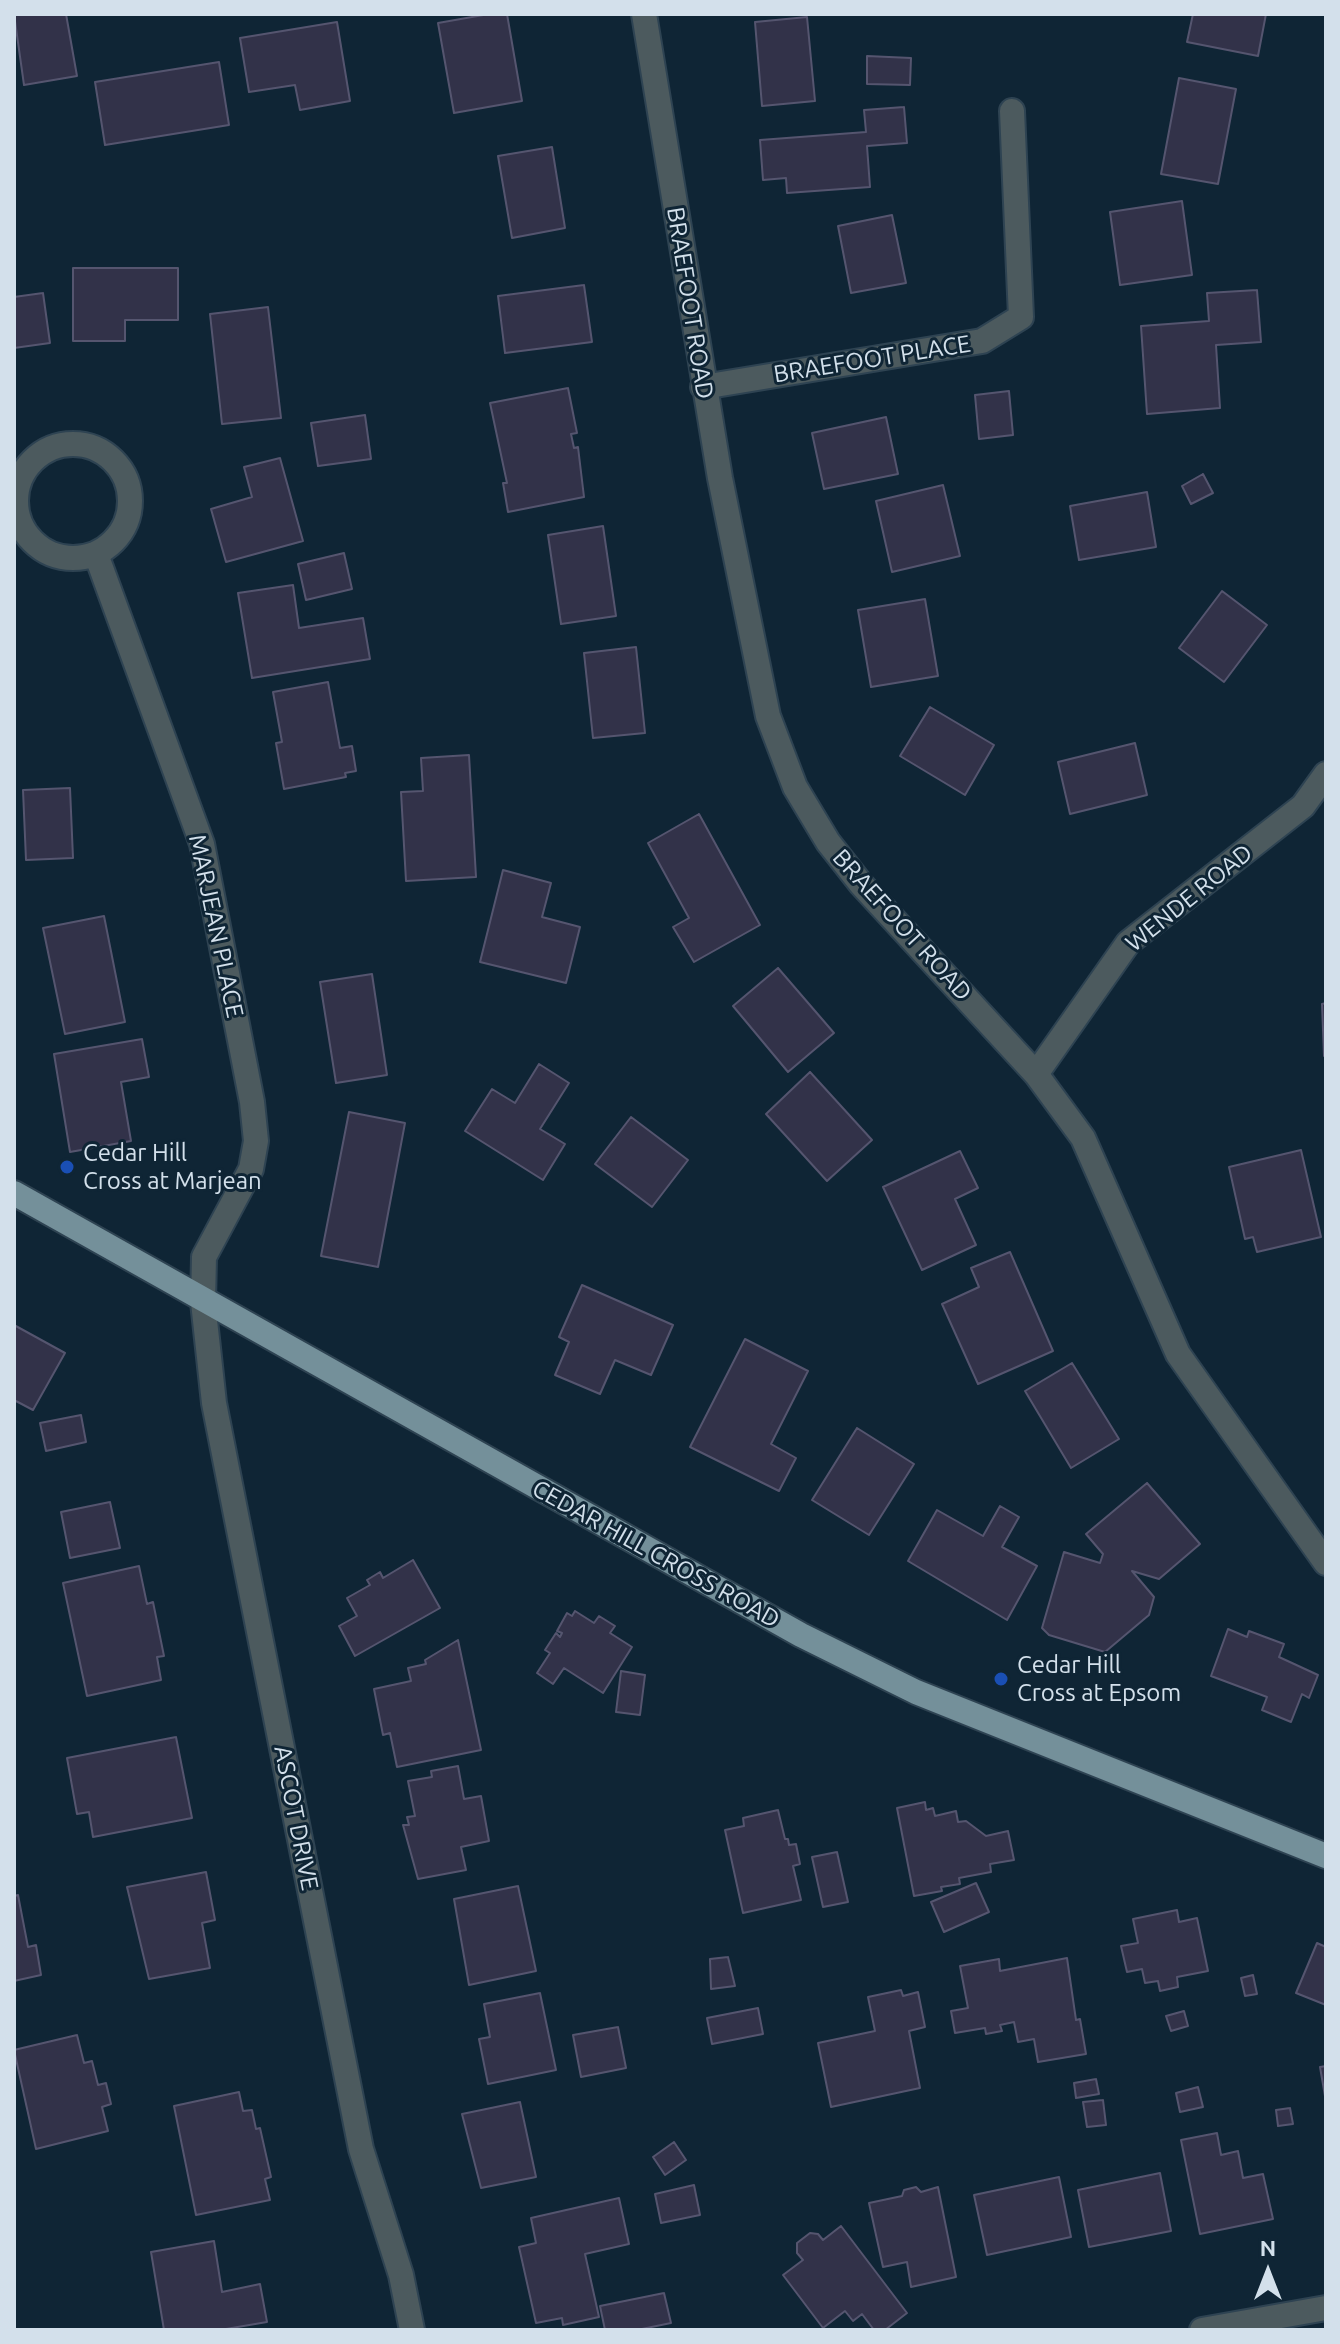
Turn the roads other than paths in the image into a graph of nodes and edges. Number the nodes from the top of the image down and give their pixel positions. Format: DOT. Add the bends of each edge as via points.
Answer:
graph roads {
  1 [pos="644,14"];
  2 [pos="1012,111"];
  3 [pos="703,387"];
  4 [pos="96,554"];
  5 [pos="1326,774"];
  6 [pos="1036,1074"];
  7 [pos="14,1193"];
  8 [pos="203,1302"];
  9 [pos="1326,1563"];
  10 [pos="1326,1856"];
  11 [pos="1326,2308"];
  12 [pos="412,2330"];
  13 [pos="1202,2330"];
  1 -- 3 [label="street, BRAEFOOT ROAD"];
  2 -- 3 [label="street, BRAEFOOT PLACE" via="1021,317 982,341"];
  3 -- 6 [label="street, BRAEFOOT ROAD" via="768,716 795,787 861,884"];
  4 -- 4 [label="street" via="122,530 130,495 125,477 115,462 84,445 47,450 20,478 15,497 25,534 57,556"];
  4 -- 8 [label="street, MARJEAN PLACE" via="202,844 252,1102 256,1141 251,1169 204,1257"];
  5 -- 6 [label="street, WENDE ROAD" via="1303,806 1128,943"];
  6 -- 9 [label="street, BRAEFOOT ROAD" via="1083,1138 1178,1354"];
  7 -- 8 [label="main road, CEDAR HILL CROSS ROAD"];
  8 -- 10 [label="main road, CEDAR HILL CROSS ROAD" via="801,1635 916,1692"];
  8 -- 12 [label="street, ASCOT DRIVE" via="214,1403 361,2149 401,2275"];
  11 -- 13 [label="street"];
}
